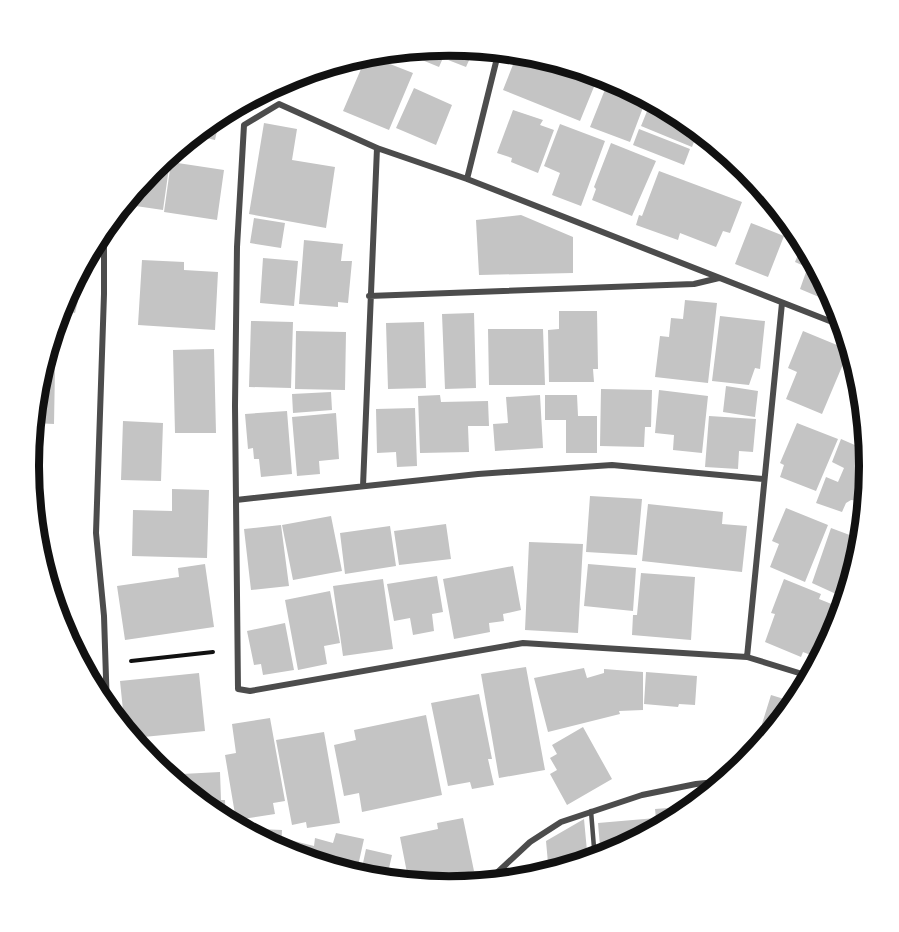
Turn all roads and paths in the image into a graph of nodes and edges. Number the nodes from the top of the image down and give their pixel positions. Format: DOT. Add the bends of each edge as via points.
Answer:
graph roads {
  1 [pos="497,58"];
  2 [pos="377,148"];
  3 [pos="467,179"];
  4 [pos="104,244"];
  5 [pos="720,278"];
  6 [pos="369,296"];
  7 [pos="782,303"];
  8 [pos="834,323"];
  9 [pos="763,479"];
  10 [pos="363,486"];
  11 [pos="236,500"];
  12 [pos="238,649"];
  13 [pos="747,657"];
  14 [pos="106,664"];
  15 [pos="803,674"];
  16 [pos="107,692"];
  17 [pos="711,783"];
  18 [pos="591,811"];
  19 [pos="594,850"];
  20 [pos="497,874"];
  1 -- 3 [label="street"];
  2 -- 3 [label="street"];
  2 -- 6 [label="street"];
  2 -- 11 [label="street" via="279,104 244,125 237,247"];
  3 -- 5 [label="street"];
  4 -- 14 [label="street" via="96,533"];
  5 -- 6 [label="street" via="694,284"];
  5 -- 7 [label="street"];
  6 -- 10 [label="street"];
  7 -- 8 [label="street"];
  7 -- 9 [label="street"];
  9 -- 10 [label="street" via="612,465"];
  9 -- 13 [label="street"];
  10 -- 11 [label="street"];
  11 -- 12 [label="street"];
  12 -- 13 [label="street" via="238,689 250,691 523,643"];
  12 -- 14 [label="path"];
  13 -- 15 [label="street"];
  14 -- 16 [label="street"];
  17 -- 18 [label="street" via="642,795"];
  18 -- 19 [label="lane"];
  18 -- 20 [label="street" via="561,822 530,842"];
}
